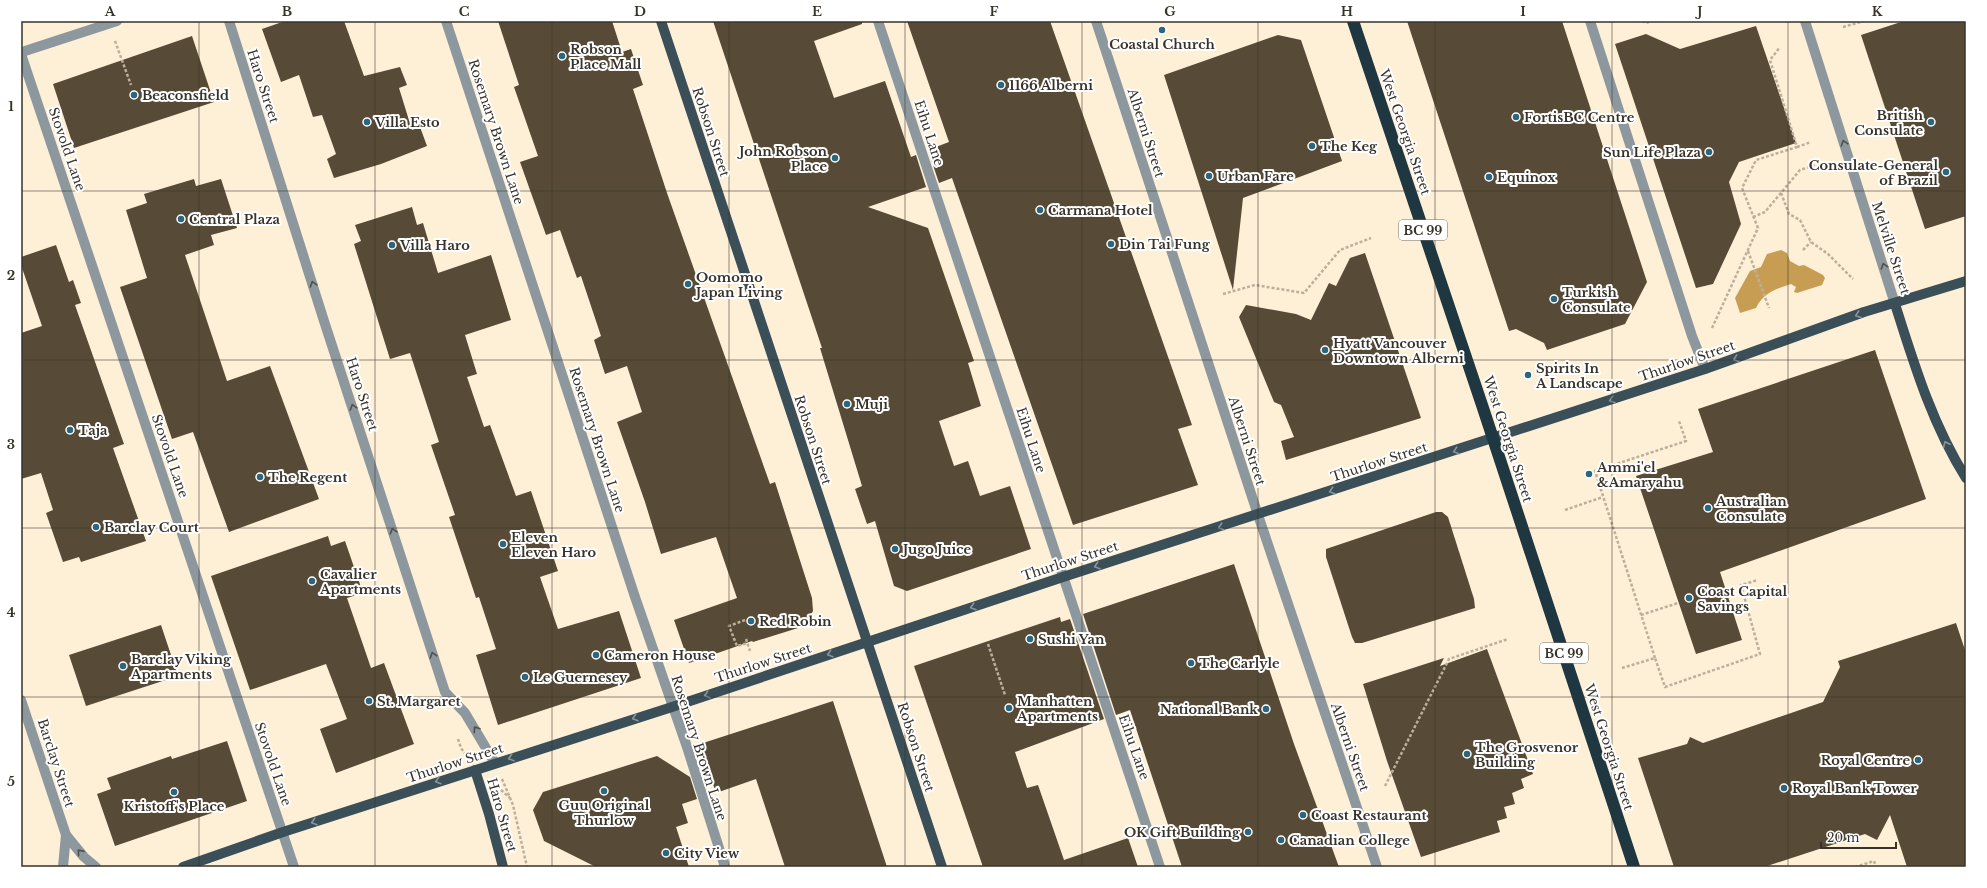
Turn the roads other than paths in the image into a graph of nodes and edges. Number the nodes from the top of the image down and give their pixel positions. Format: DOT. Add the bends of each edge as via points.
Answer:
graph roads {
  1 [pos="229,21"];
  2 [pos="446,21"];
  3 [pos="661,21"];
  4 [pos="878,21"];
  5 [pos="1096,21"];
  6 [pos="1353,21"];
  7 [pos="1590,21"];
  8 [pos="1805,21"];
  9 [pos="113,22"];
  10 [pos="23,53"];
  11 [pos="1966,281"];
  12 [pos="1895,304"];
  13 [pos="1706,369"];
  14 [pos="1493,439"];
  15 [pos="1966,478"];
  16 [pos="1258,515"];
  17 [pos="1063,576"];
  18 [pos="867,642"];
  19 [pos="21,700"];
  20 [pos="672,707"];
  21 [pos="495,763"];
  22 [pos="475,770"];
  23 [pos="283,832"];
  24 [pos="66,835"];
  25 [pos="63,867"];
  26 [pos="96,867"];
  27 [pos="183,867"];
  28 [pos="294,867"];
  29 [pos="503,867"];
  30 [pos="725,867"];
  31 [pos="942,867"];
  32 [pos="1160,867"];
  33 [pos="1376,867"];
  34 [pos="1634,867"];
  21 -- 1 [label="street, Haro Street, one-way" via="465,713 445,692"];
  2 -- 20 [label="street, Rosemary Brown Lane"];
  3 -- 18 [label="main road, Robson Street"];
  4 -- 17 [label="street, Eihu Lane"];
  5 -- 16 [label="street, Alberni Street"];
  6 -- 14 [label="highway, West Georgia Street / BC 99"];
  7 -- 13 [label="street" via="1692,336"];
  12 -- 8 [label="street, Melville Street, one-way"];
  9 -- 10 [label="street"];
  10 -- 23 [label="street, Stovold Lane"];
  11 -- 12 [label="main road, Thurlow Street"];
  12 -- 13 [label="main road, Thurlow Street, one-way" via="1864,312"];
  15 -- 12 [label="main road, Melville Street, one-way" via="1950,452 1928,404"];
  13 -- 14 [label="main road, Thurlow Street, one-way"];
  14 -- 16 [label="main road, Thurlow Street, one-way"];
  14 -- 34 [label="highway, West Georgia Street / BC 99"];
  16 -- 17 [label="main road, Thurlow Street, one-way"];
  16 -- 33 [label="street, Alberni Street"];
  17 -- 18 [label="main road, Thurlow Street, one-way"];
  17 -- 32 [label="street, Eihu Lane"];
  18 -- 20 [label="main road, Thurlow Street, one-way"];
  18 -- 31 [label="main road, Robson Street"];
  19 -- 24 [label="street, Barclay Street"];
  20 -- 21 [label="main road, Thurlow Street, one-way"];
  20 -- 30 [label="street, Rosemary Brown Lane"];
  21 -- 22 [label="main road, Thurlow Street"];
  22 -- 23 [label="main road, Thurlow Street, one-way"];
  22 -- 29 [label="main road, Haro Street" via="490,814"];
  23 -- 27 [label="main road, Thurlow Street"];
  23 -- 28 [label="street, Stovold Lane"];
  24 -- 25 [label="street, Barclay Street"];
  26 -- 24 [label="street, Barclay Street, one-way"];
}
